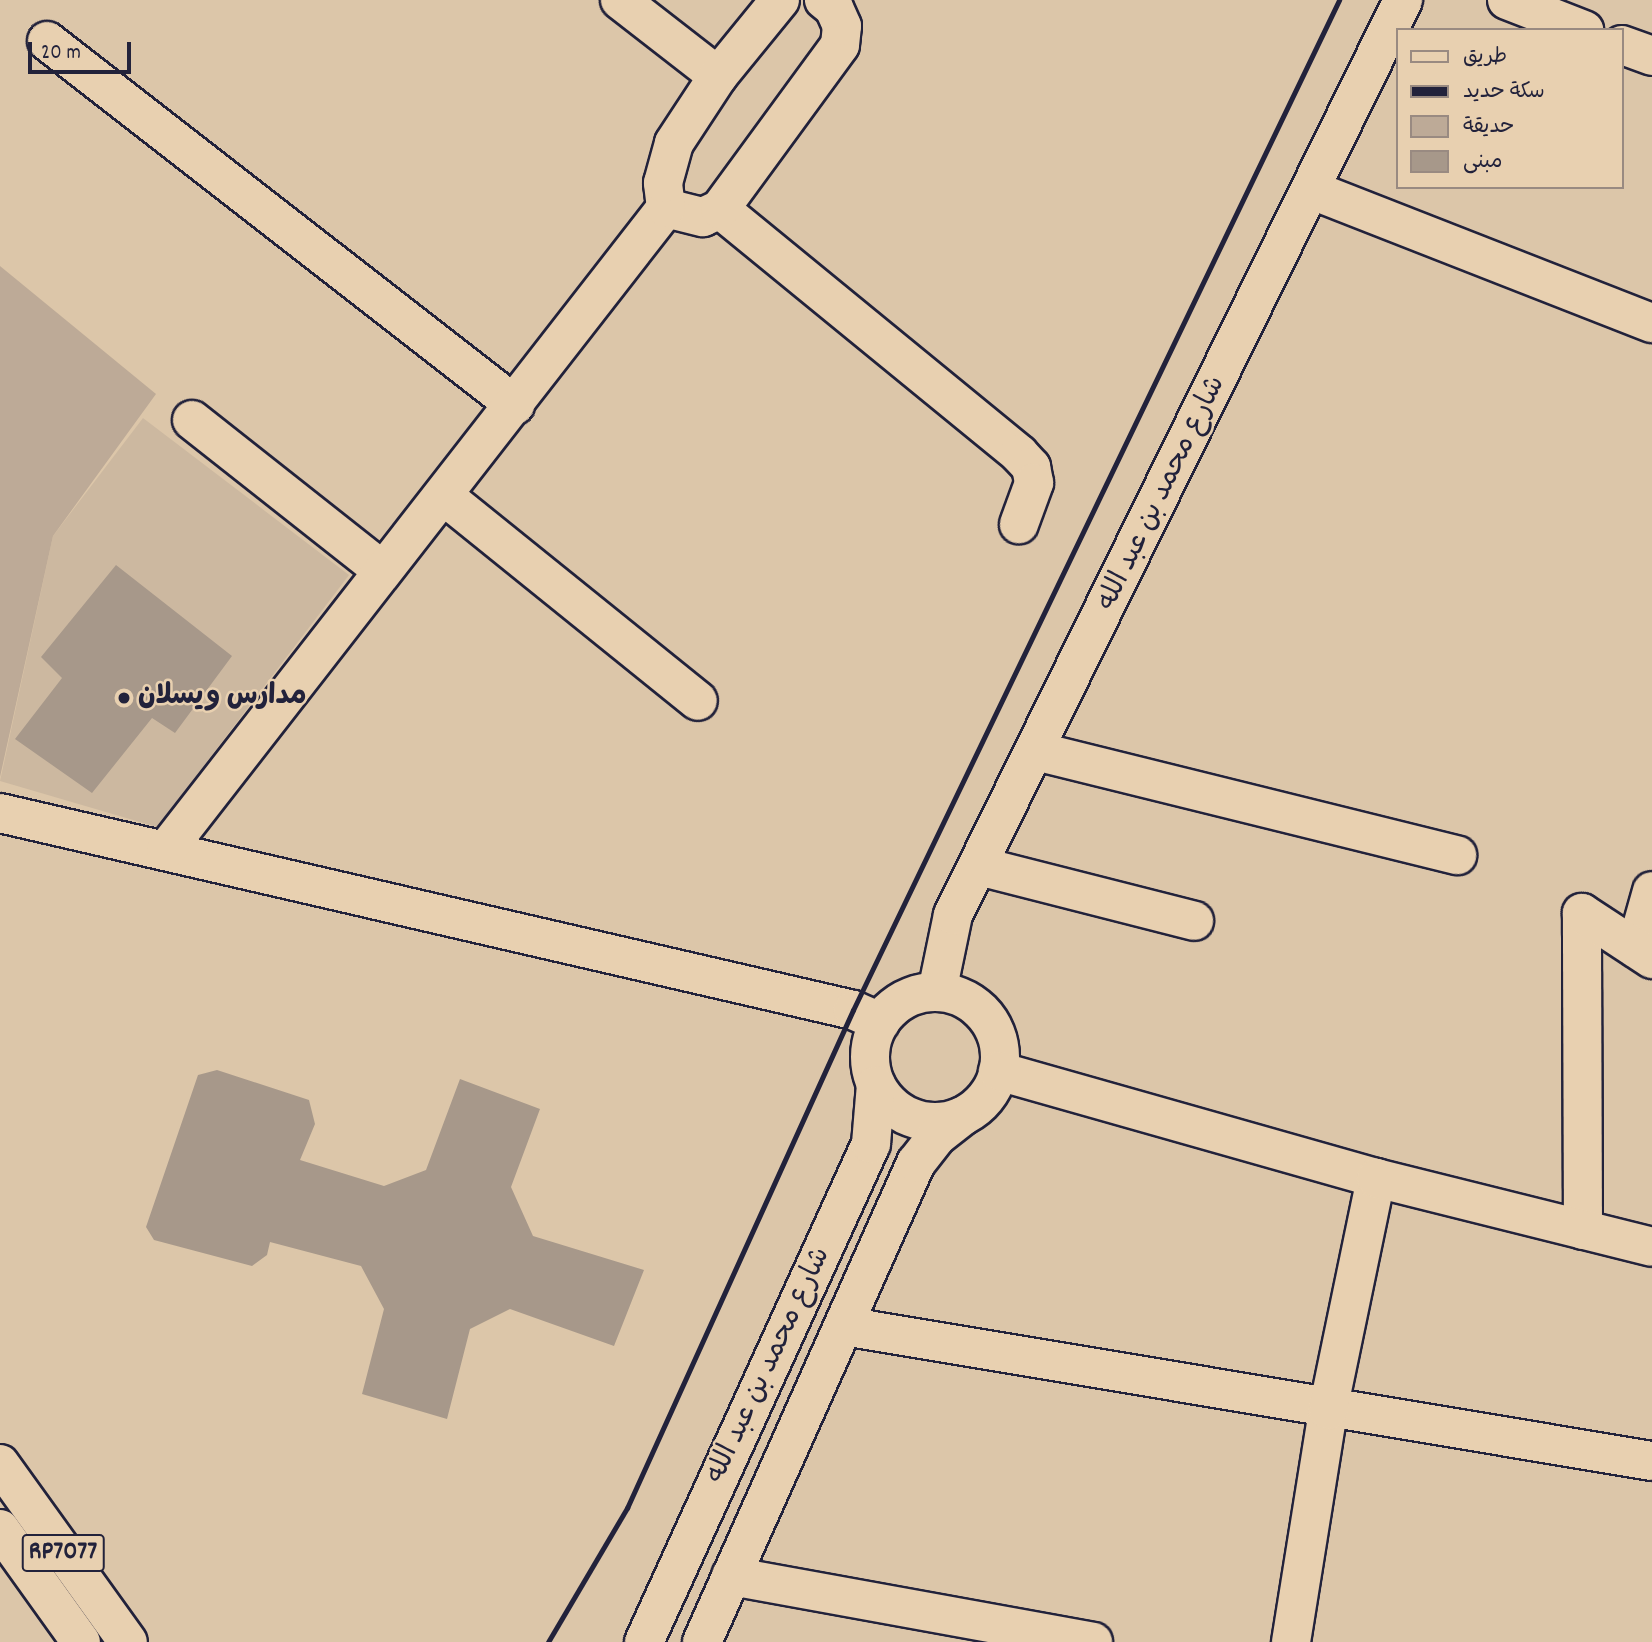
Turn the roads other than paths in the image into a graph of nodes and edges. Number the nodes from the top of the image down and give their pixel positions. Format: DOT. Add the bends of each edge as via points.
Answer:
graph roads {
  1 [pos="620,0"];
  2 [pos="780,0"];
  3 [pos="824,0"];
  4 [pos="1403,0"];
  5 [pos="1507,0"];
  6 [pos="1579,28"];
  7 [pos="47,41"];
  8 [pos="1624,46"];
  9 [pos="1652,56"];
  10 [pos="718,76"];
  11 [pos="1312,190"];
  12 [pos="666,208"];
  13 [pos="720,209"];
  14 [pos="1652,323"];
  15 [pos="515,405"];
  16 [pos="192,420"];
  17 [pos="444,496"];
  18 [pos="1019,524"];
  19 [pos="383,571"];
  20 [pos="698,701"];
  21 [pos="1036,751"];
  22 [pos="0,813"];
  23 [pos="166,850"];
  24 [pos="1457,855"];
  25 [pos="979,866"];
  26 [pos="1652,891"];
  27 [pos="1194,921"];
  28 [pos="1644,953"];
  29 [pos="936,992"];
  30 [pos="880,1022"];
  31 [pos="998,1071"];
  32 [pos="876,1085"];
  33 [pos="964,1116"];
  34 [pos="1376,1178"];
  35 [pos="1583,1230"];
  36 [pos="1652,1247"];
  37 [pos="844,1326"];
  38 [pos="1328,1410"];
  39 [pos="1652,1461"];
  40 [pos="0,1464"];
  41 [pos="0,1530"];
  42 [pos="731,1576"];
  43 [pos="81,1642"];
  44 [pos="128,1642"];
  45 [pos="644,1642"];
  46 [pos="702,1642"];
  47 [pos="1093,1642"];
  48 [pos="1291,1642"];
  1 -- 10 [label="street"];
  2 -- 10 [label="street"];
  3 -- 13 [label="street" via="834,8 842,26 840,44"];
  4 -- 11 [label="street, شارع محمد بن عبد الله"];
  5 -- 6 [label="street"];
  7 -- 15 [label="street"];
  8 -- 9 [label="street"];
  10 -- 12 [label="street" via="674,143 663,183"];
  11 -- 14 [label="street"];
  11 -- 21 [label="street, شارع محمد بن عبد الله"];
  12 -- 13 [label="street" via="703,217"];
  12 -- 15 [label="street"];
  13 -- 18 [label="street" via="1019,454 1031,467 1034,483"];
  15 -- 17 [label="street"];
  16 -- 19 [label="street"];
  17 -- 19 [label="street"];
  17 -- 20 [label="street"];
  19 -- 23 [label="street"];
  21 -- 24 [label="street"];
  21 -- 25 [label="street, شارع محمد بن عبد الله"];
  22 -- 23 [label="street"];
  23 -- 30 [label="street" via="853,1010"];
  25 -- 27 [label="street"];
  25 -- 29 [label="street, شارع محمد بن عبد الله" via="953,915"];
  26 -- 28 [label="street"];
  28 -- 35 [label="street" via="1582,913"];
  29 -- 30 [label="street" via="901,1001"];
  29 -- 31 [label="street" via="972,1004 986,1017 996,1034"];
  30 -- 32 [label="street" via="870,1047"];
  31 -- 33 [label="street" via="979,1105"];
  31 -- 34 [label="street"];
  32 -- 33 [label="street" via="904,1114 925,1121"];
  32 -- 45 [label="street, شارع محمد بن عبد الله" via="871,1144"];
  33 -- 37 [label="street, شارع محمد بن عبد الله" via="936,1137 916,1163"];
  34 -- 35 [label="street"];
  34 -- 38 [label="street"];
  35 -- 36 [label="street"];
  37 -- 38 [label="street"];
  37 -- 42 [label="street, شارع محمد بن عبد الله"];
  38 -- 39 [label="street"];
  38 -- 48 [label="street"];
  40 -- 44 [label="street, RP7077"];
  41 -- 43 [label="street, RP7077"];
  42 -- 46 [label="street, شارع محمد بن عبد الله"];
  42 -- 47 [label="street"];
}
